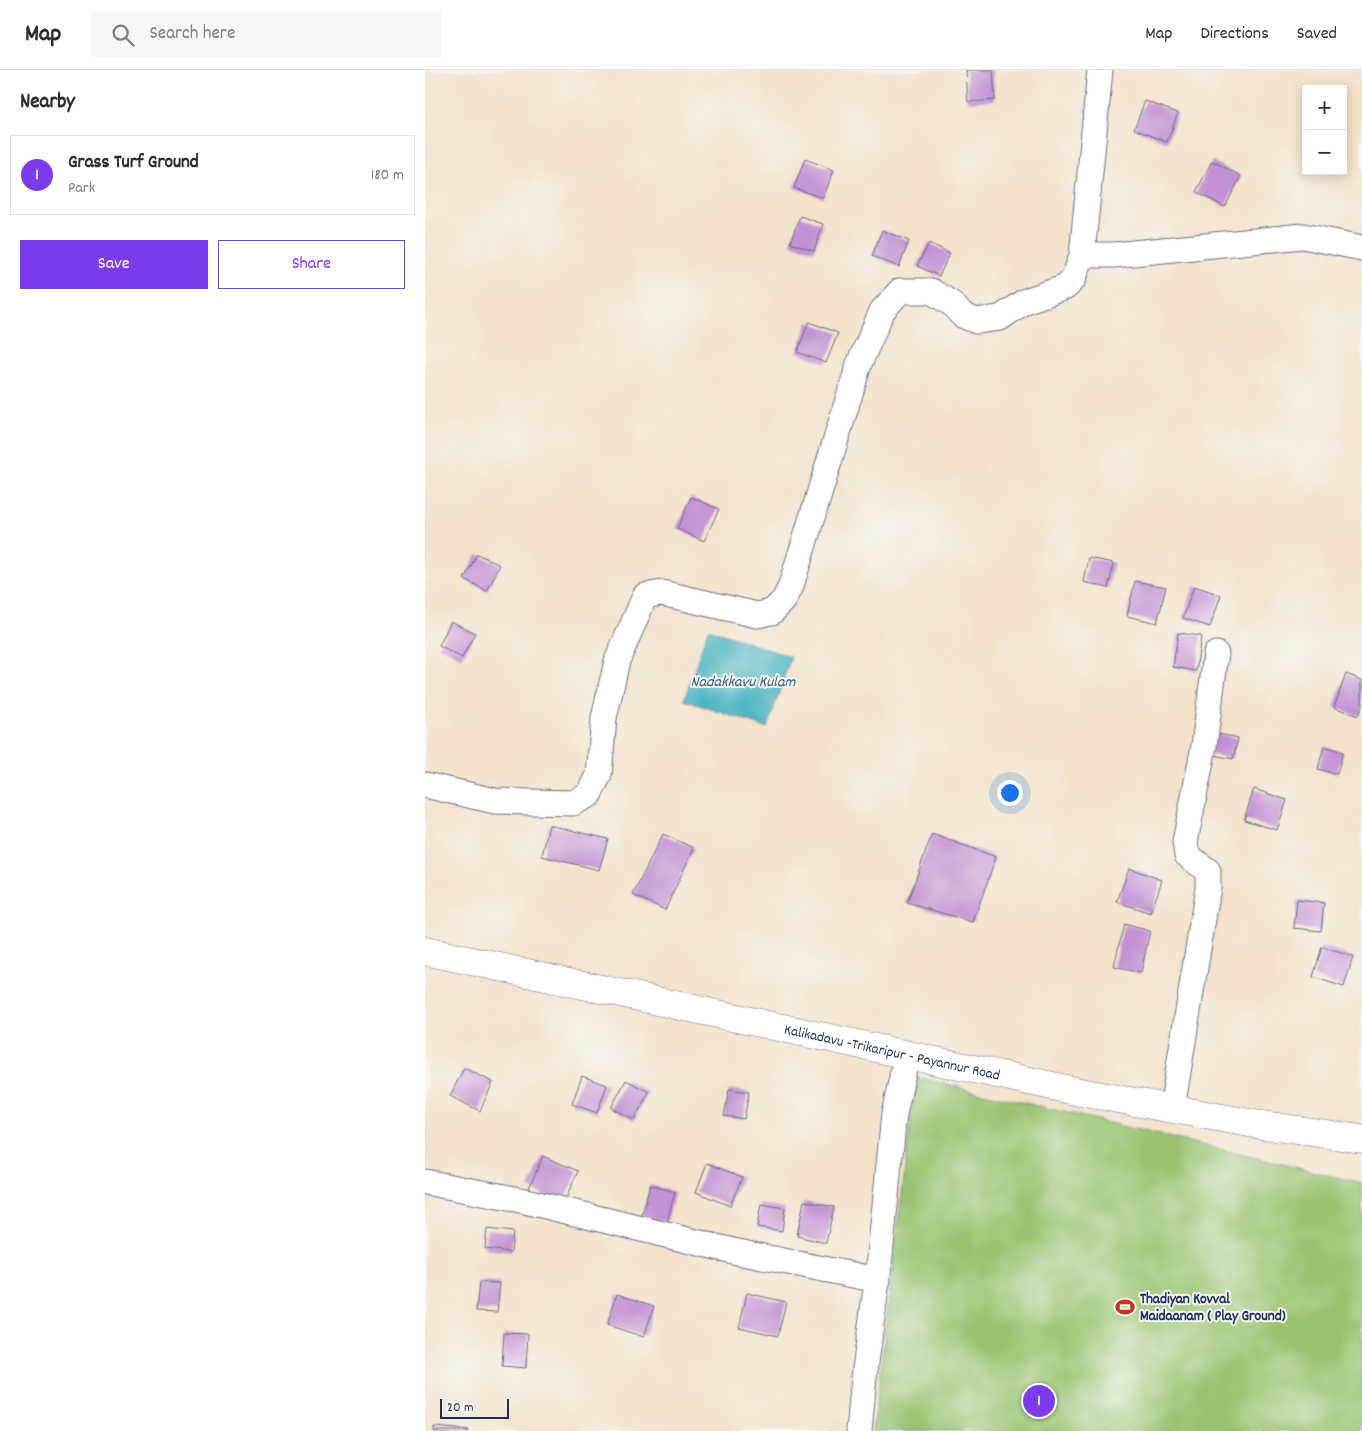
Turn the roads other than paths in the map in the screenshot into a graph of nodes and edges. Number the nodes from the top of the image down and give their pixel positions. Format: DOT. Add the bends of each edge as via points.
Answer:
graph roads {
  1 [pos="1099,70"];
  2 [pos="1362,248"];
  3 [pos="1082,255"];
  4 [pos="1216,654"];
  5 [pos="425,785"];
  6 [pos="425,951"];
  7 [pos="907,1055"];
  8 [pos="1172,1109"];
  9 [pos="1362,1139"];
  10 [pos="425,1182"];
  11 [pos="877,1280"];
  12 [pos="859,1431"];
  1 -- 3 [label="street"];
  2 -- 3 [label="street" via="1303,236 1114,255"];
  3 -- 5 [label="street" via="1066,287 1025,301 1000,318 976,321 962,315 952,304 931,291 900,291 882,311 859,364 806,540 784,600 772,612 757,615 662,593 645,596 617,661 604,718 599,775 589,795 573,803 495,800"];
  4 -- 8 [label="street" via="1204,746 1185,842 1187,855 1209,871 1208,888"];
  6 -- 7 [label="main road, Kalikadavu -Trikaripur - Payannur Road"];
  7 -- 8 [label="main road, Kalikadavu -Trikaripur - Payannur Road"];
  7 -- 11 [label="street" via="894,1114"];
  8 -- 9 [label="main road, Kalikadavu -Trikaripur - Payannur Road"];
  10 -- 11 [label="street" via="525,1201 733,1251"];
  11 -- 12 [label="street"];
}
